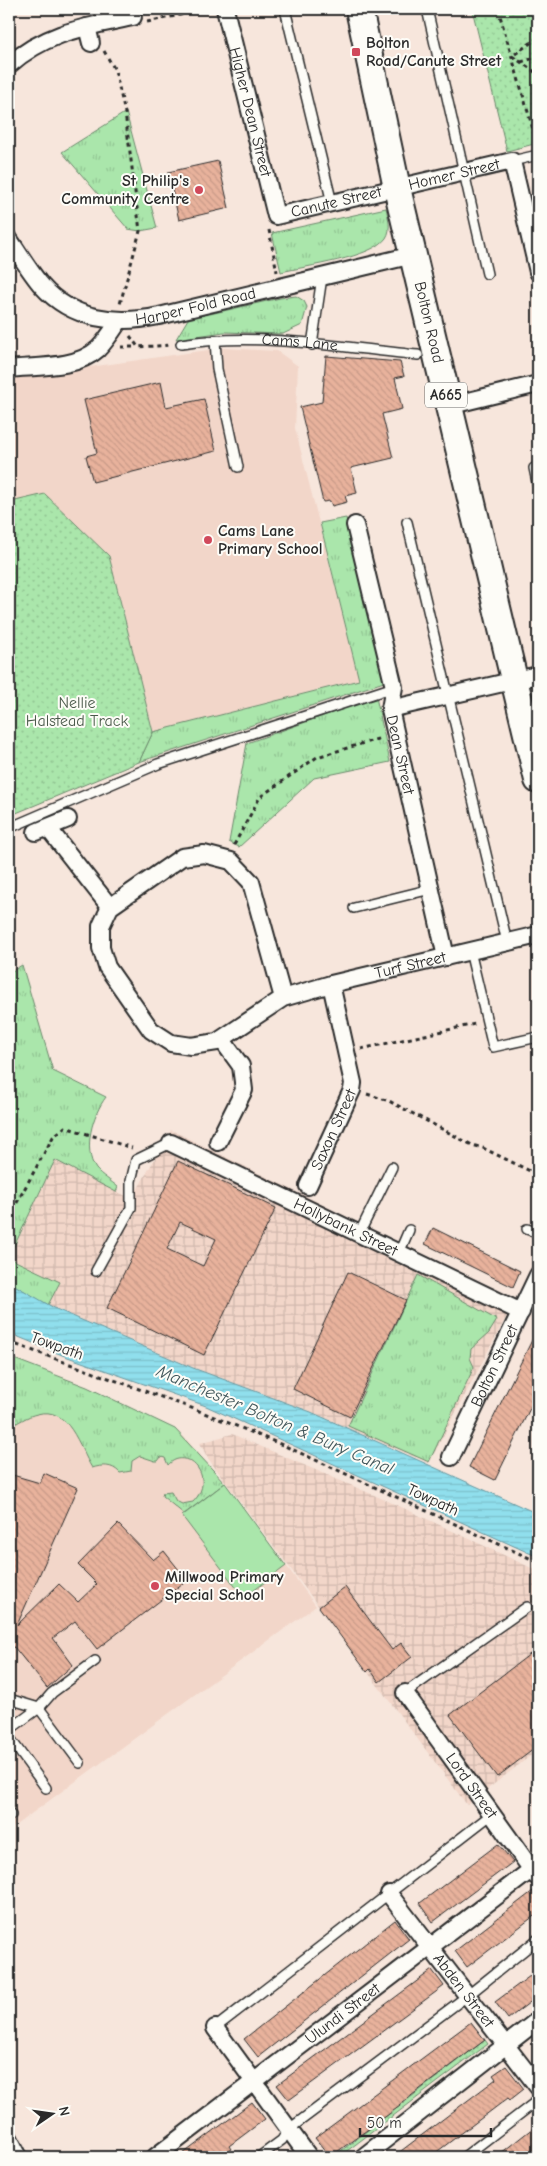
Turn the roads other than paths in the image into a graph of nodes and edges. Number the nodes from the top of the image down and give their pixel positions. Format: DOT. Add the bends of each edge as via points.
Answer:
graph roads {
  1 [pos="225,9"];
  2 [pos="285,9"];
  3 [pos="359,9"];
  4 [pos="427,9"];
  5 [pos="132,17"];
  6 [pos="9,65"];
  7 [pos="538,155"];
  8 [pos="512,161"];
  9 [pos="463,173"];
  10 [pos="397,188"];
  11 [pos="332,203"];
  12 [pos="276,216"];
  13 [pos="9,239"];
  14 [pos="413,255"];
  15 [pos="538,272"];
  16 [pos="487,274"];
  17 [pos="322,277"];
  18 [pos="117,321"];
  19 [pos="215,340"];
  20 [pos="181,344"];
  21 [pos="312,345"];
  22 [pos="418,355"];
  23 [pos="9,369"];
  24 [pos="538,384"];
  25 [pos="448,406"];
  26 [pos="238,467"];
  27 [pos="534,468"];
  28 [pos="538,487"];
  29 [pos="407,522"];
  30 [pos="355,525"];
  31 [pos="526,678"];
  32 [pos="394,688"];
  33 [pos="448,696"];
  34 [pos="390,709"];
  35 [pos="538,780"];
  36 [pos="68,819"];
  37 [pos="9,828"];
  38 [pos="431,889"];
  39 [pos="110,907"];
  40 [pos="354,908"];
  41 [pos="538,935"];
  42 [pos="507,942"];
  43 [pos="470,951"];
  44 [pos="446,957"];
  45 [pos="331,984"];
  46 [pos="283,998"];
  47 [pos="538,1037"];
  48 [pos="222,1040"];
  49 [pos="171,1142"];
  50 [pos="218,1142"];
  51 [pos="392,1167"];
  52 [pos="308,1186"];
  53 [pos="527,1228"];
  54 [pos="409,1230"];
  55 [pos="359,1234"];
  56 [pos="538,1234"];
  57 [pos="399,1253"];
  58 [pos="96,1271"];
  59 [pos="538,1275"];
  60 [pos="520,1312"];
  61 [pos="450,1457"];
  62 [pos="528,1606"];
  63 [pos="95,1661"];
  64 [pos="405,1693"];
  65 [pos="9,1699"];
  66 [pos="39,1708"];
  67 [pos="9,1730"];
  68 [pos="9,1737"];
  69 [pos="80,1762"];
  70 [pos="46,1788"];
  71 [pos="492,1814"];
  72 [pos="535,1874"];
  73 [pos="390,1894"];
  74 [pos="538,1939"];
  75 [pos="430,1948"];
  76 [pos="467,1996"];
  77 [pos="538,2020"];
  78 [pos="215,2028"];
  79 [pos="505,2045"];
  80 [pos="253,2082"];
  81 [pos="538,2086"];
  82 [pos="538,2100"];
  83 [pos="288,2130"];
  84 [pos="155,2157"];
  85 [pos="259,2157"];
  86 [pos="309,2157"];
  87 [pos="363,2157"];
  88 [pos="464,2157"];
  1 -- 12 [label="street, Higher Dean Street"];
  2 -- 11 [label="lane"];
  3 -- 10 [label="main road, Bolton Road / A665"];
  4 -- 9 [label="lane"];
  5 -- 6 [label="street" via="89,35 42,40"];
  7 -- 8 [label="lane"];
  8 -- 9 [label="street, Homer Street"];
  8 -- 15 [label="street"];
  9 -- 10 [label="street, Homer Street"];
  9 -- 16 [label="lane"];
  10 -- 11 [label="street, Canute Street"];
  10 -- 14 [label="main road, Bolton Road / A665"];
  11 -- 12 [label="street, Canute Street"];
  13 -- 18 [label="street, Harper Fold Road" via="42,286 59,302 78,313"];
  14 -- 17 [label="street, Harper Fold Road"];
  14 -- 25 [label="main road, Bolton Road / A665"];
  17 -- 18 [label="street, Harper Fold Road" via="159,316"];
  17 -- 21 [label="lane"];
  18 -- 23 [label="street" via="98,349 82,359"];
  19 -- 20 [label="lane, Cams Lane"];
  19 -- 21 [label="lane, Cams Lane"];
  19 -- 26 [label="lane" via="217,369"];
  21 -- 22 [label="lane, Cams Lane"];
  24 -- 25 [label="street"];
  25 -- 31 [label="main road, Bolton Road / A665"];
  27 -- 28 [label="lane"];
  29 -- 33 [label="lane"];
  30 -- 32 [label="street, Dean Street"];
  31 -- 33 [label="street"];
  31 -- 35 [label="main road, Bolton Road / A665"];
  32 -- 34 [label="street, Dean Street"];
  32 -- 37 [label="lane" via="158,764"];
  33 -- 34 [label="street"];
  33 -- 42 [label="lane"];
  34 -- 38 [label="street, Dean Street"];
  36 -- 39 [label="street" via="42,830"];
  38 -- 40 [label="lane"];
  38 -- 44 [label="street, Dean Street"];
  39 -- 46 [label="street" via="182,857 204,854 228,860 251,882"];
  39 -- 48 [label="street" via="101,926 101,948 107,967 151,1030 171,1042 192,1046"];
  41 -- 42 [label="street, Turf Street"];
  42 -- 43 [label="street, Turf Street"];
  43 -- 44 [label="street, Turf Street"];
  43 -- 47 [label="lane" via="493,1047"];
  44 -- 45 [label="street, Turf Street"];
  45 -- 46 [label="street, Turf Street"];
  45 -- 52 [label="street, Saxon Street" via="353,1083"];
  46 -- 48 [label="street, Turf Street"];
  48 -- 50 [label="street" via="240,1066 244,1090"];
  49 -- 55 [label="street, Hollybank Street"];
  49 -- 58 [label="lane" via="136,1160 131,1181 131,1208"];
  51 -- 55 [label="lane"];
  53 -- 56 [label="lane"];
  54 -- 57 [label="lane"];
  55 -- 57 [label="street, Hollybank Street"];
  57 -- 60 [label="street, Hollybank Street"];
  59 -- 60 [label="street, Bolton Street"];
  60 -- 61 [label="street, Bolton Street"];
  62 -- 64 [label="lane"];
  63 -- 66 [label="lane" via="52,1693"];
  64 -- 71 [label="street, Lord Street"];
  65 -- 66 [label="lane"];
  66 -- 67 [label="lane"];
  66 -- 69 [label="lane"];
  68 -- 70 [label="lane"];
  71 -- 72 [label="street, Lord Street"];
  71 -- 73 [label="lane"];
  72 -- 75 [label="street, Ulundi Street"];
  73 -- 75 [label="street, Abden Street"];
  73 -- 78 [label="lane"];
  74 -- 76 [label="lane"];
  75 -- 76 [label="street, Abden Street"];
  75 -- 80 [label="street, Ulundi Street"];
  76 -- 79 [label="street, Abden Street"];
  76 -- 83 [label="lane"];
  77 -- 79 [label="street"];
  78 -- 80 [label="street"];
  79 -- 81 [label="street, Abden Street"];
  79 -- 87 [label="street"];
  80 -- 83 [label="street"];
  80 -- 84 [label="street, Ulundi Street"];
  82 -- 88 [label="lane"];
  83 -- 85 [label="lane" via="282,2140"];
  83 -- 86 [label="street"];
}
